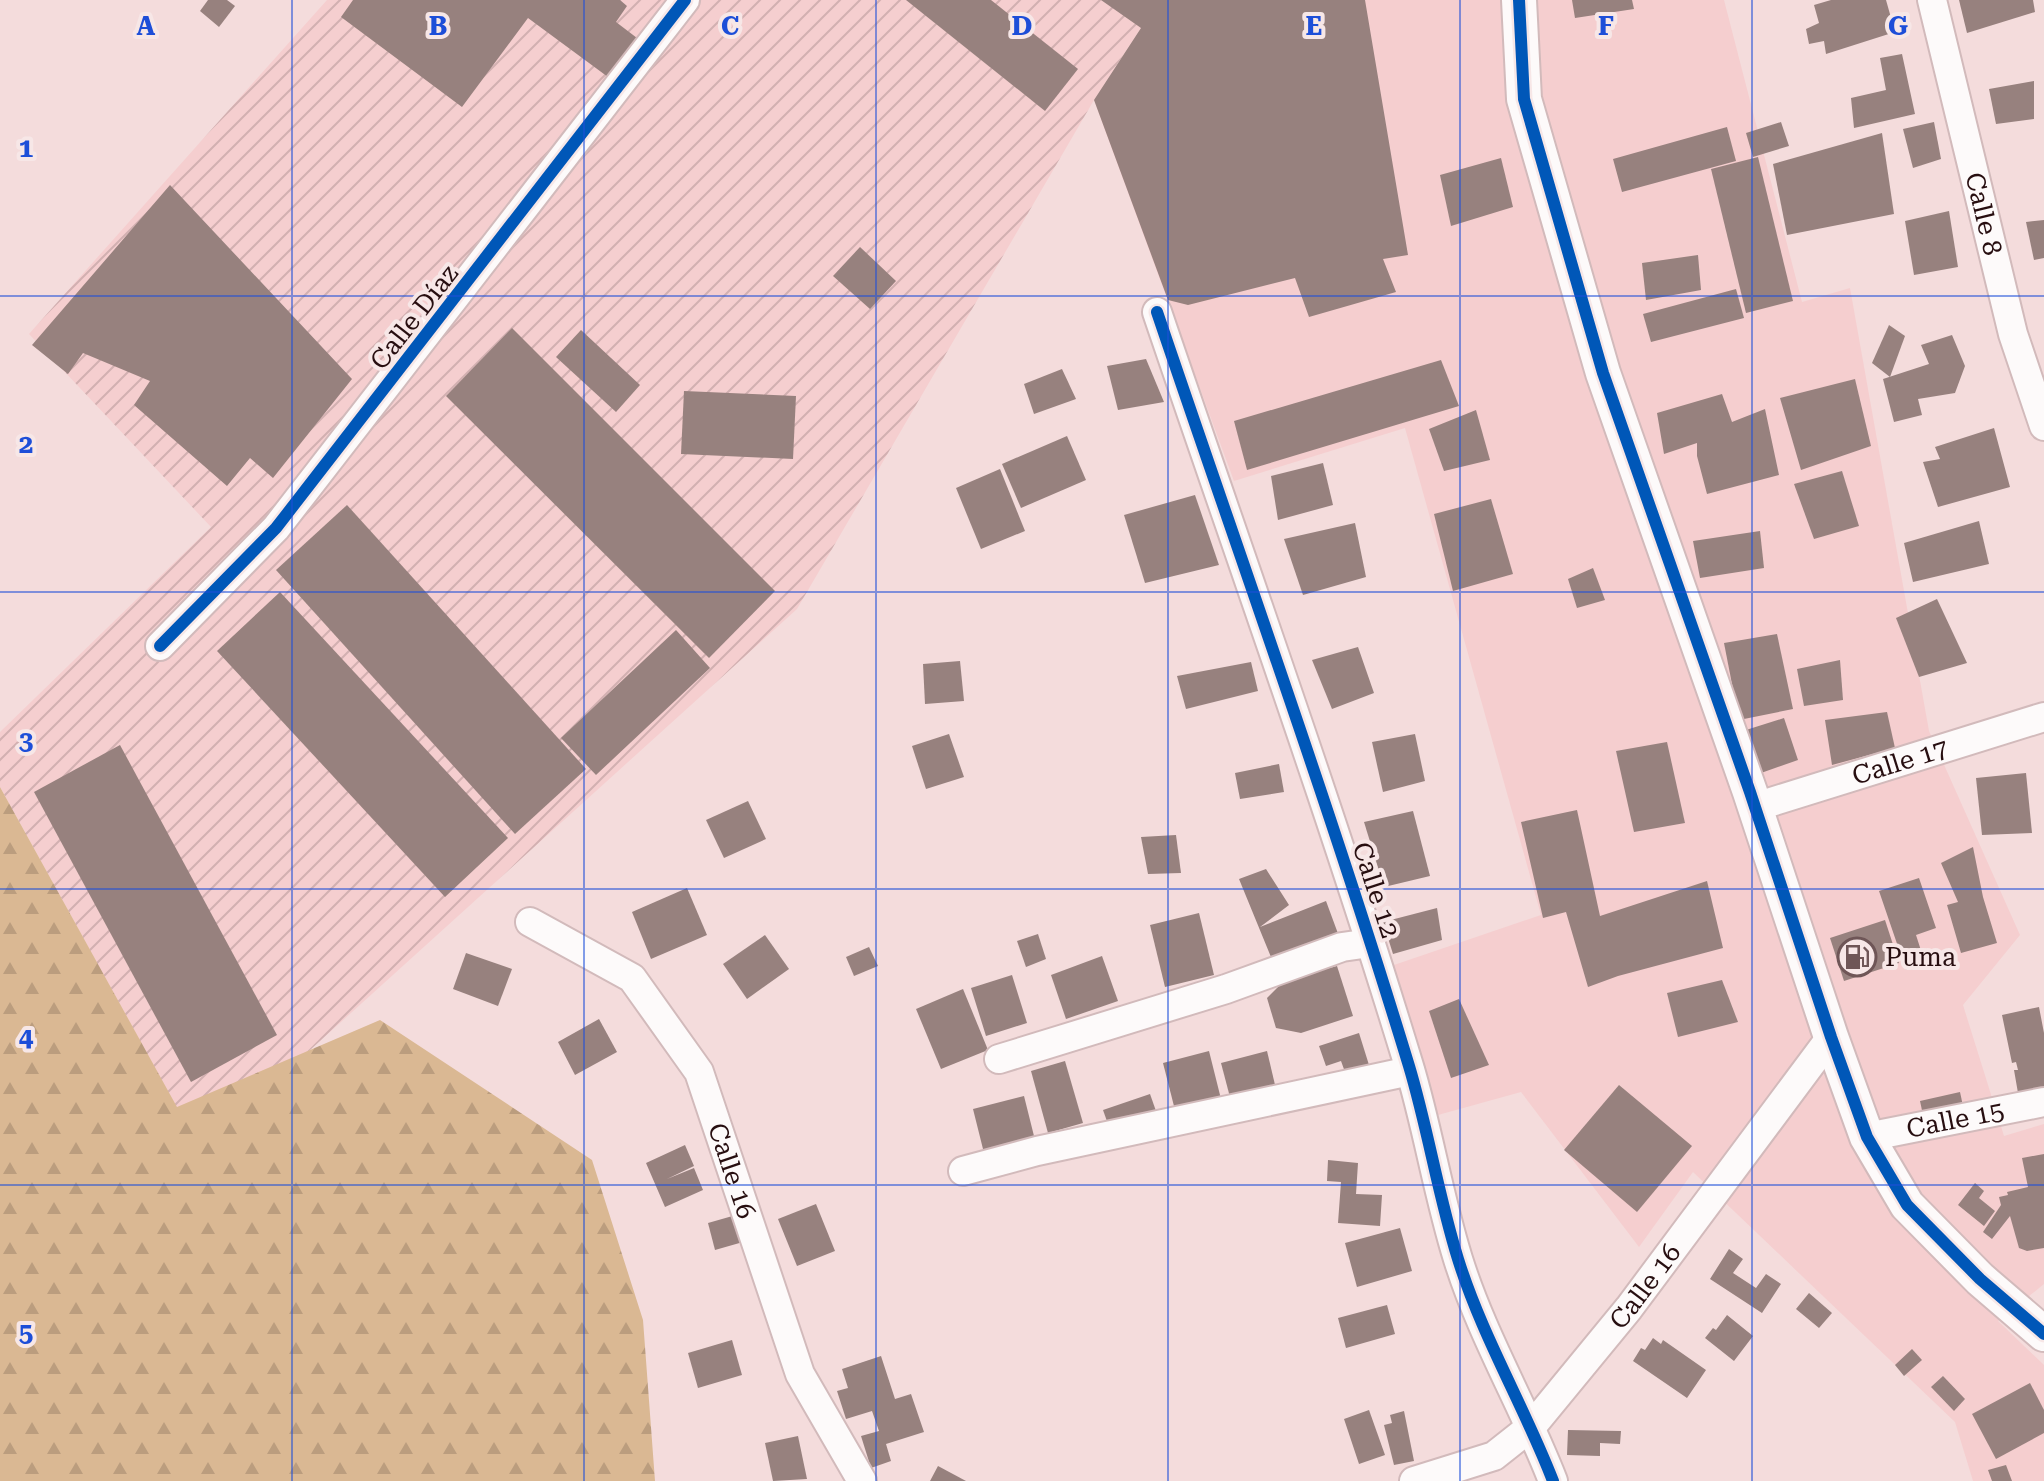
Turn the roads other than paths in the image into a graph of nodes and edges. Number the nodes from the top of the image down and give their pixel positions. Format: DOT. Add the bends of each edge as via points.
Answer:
graph roads {
  1 [pos="685,0"];
  2 [pos="1519,0"];
  3 [pos="1932,0"];
  4 [pos="1157,312"];
  5 [pos="2044,426"];
  6 [pos="160,646"];
  7 [pos="2044,717"];
  8 [pos="1755,807"];
  9 [pos="530,922"];
  10 [pos="1370,943"];
  11 [pos="1831,1037"];
  12 [pos="999,1059"];
  13 [pos="1410,1071"];
  14 [pos="2044,1102"];
  15 [pos="1867,1137"];
  16 [pos="963,1171"];
  17 [pos="2044,1334"];
  18 [pos="1532,1426"];
  19 [pos="862,1481"];
  20 [pos="1414,1481"];
  21 [pos="1553,1481"];
  1 -- 6 [label="street, Calle Díaz" via="276,528"];
  2 -- 8 [label="street" via="1524,99 1603,373"];
  3 -- 5 [label="street, Calle 8" via="2013,334"];
  4 -- 10 [label="street, Calle 12"];
  7 -- 8 [label="street, Calle 17"];
  8 -- 11 [label="street"];
  9 -- 19 [label="street, Calle 16" via="632,978 699,1072 800,1374"];
  10 -- 12 [label="street" via="1342,947"];
  10 -- 13 [label="street, Calle 12"];
  11 -- 15 [label="street"];
  11 -- 18 [label="street, Calle 16" via="1629,1308"];
  13 -- 16 [label="street"];
  13 -- 18 [label="street, Calle 12" via="1458,1260 1508,1383"];
  14 -- 15 [label="street, Calle 15"];
  15 -- 17 [label="street" via="1907,1205"];
  18 -- 20 [label="street, Calle 16" via="1494,1456"];
  18 -- 21 [label="street, Calle 12"];
}
